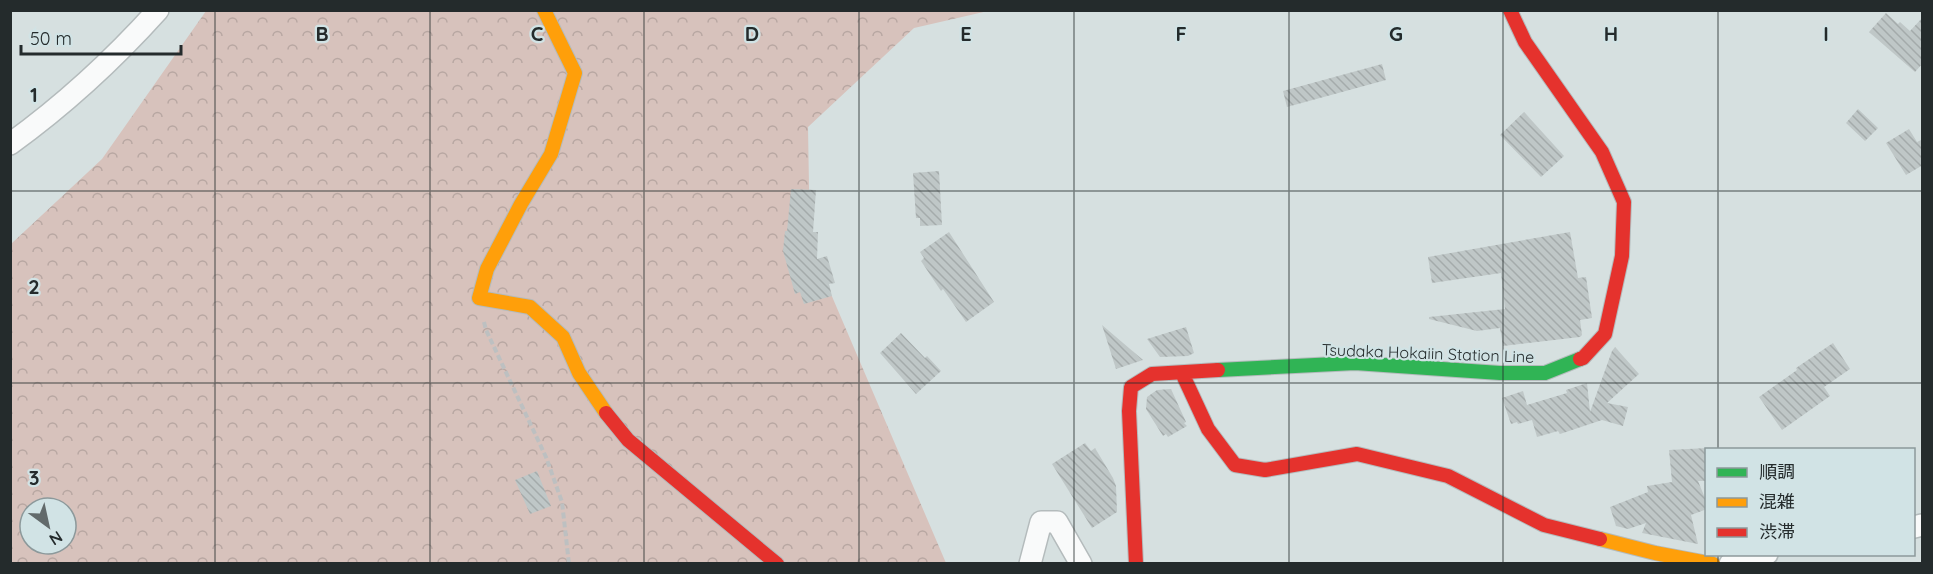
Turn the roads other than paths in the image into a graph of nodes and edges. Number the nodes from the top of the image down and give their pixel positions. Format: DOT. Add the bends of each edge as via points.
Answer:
graph roads {
  1 [pos="158,10"];
  2 [pos="544,10"];
  3 [pos="1510,10"];
  4 [pos="10,144"];
  5 [pos="1182,373"];
  6 [pos="1765,556"];
  7 [pos="777,564"];
  8 [pos="1030,564"];
  9 [pos="1081,564"];
  10 [pos="1136,564"];
  11 [pos="1713,564"];
  12 [pos="1730,564"];
  1 -- 4 [label="street" via="127,45 47,117"];
  2 -- 7 [label="street" via="575,73 551,154 487,269 479,298 530,307 562,336 579,373 628,440"];
  3 -- 5 [label="street, Tsudaka Hokaiin Station Line" via="1525,42 1602,152 1624,202 1623,256 1605,334 1583,358 1545,373 1355,363"];
  5 -- 10 [label="street, Tsudaka Hokaiin Station Line" via="1152,374 1131,387"];
  5 -- 11 [label="street" via="1208,429 1234,465 1264,470 1357,454 1448,476 1544,525"];
  6 -- 12 [label="street" via="1753,562"];
  8 -- 9 [label="street" via="1041,522 1057,522"];
}
